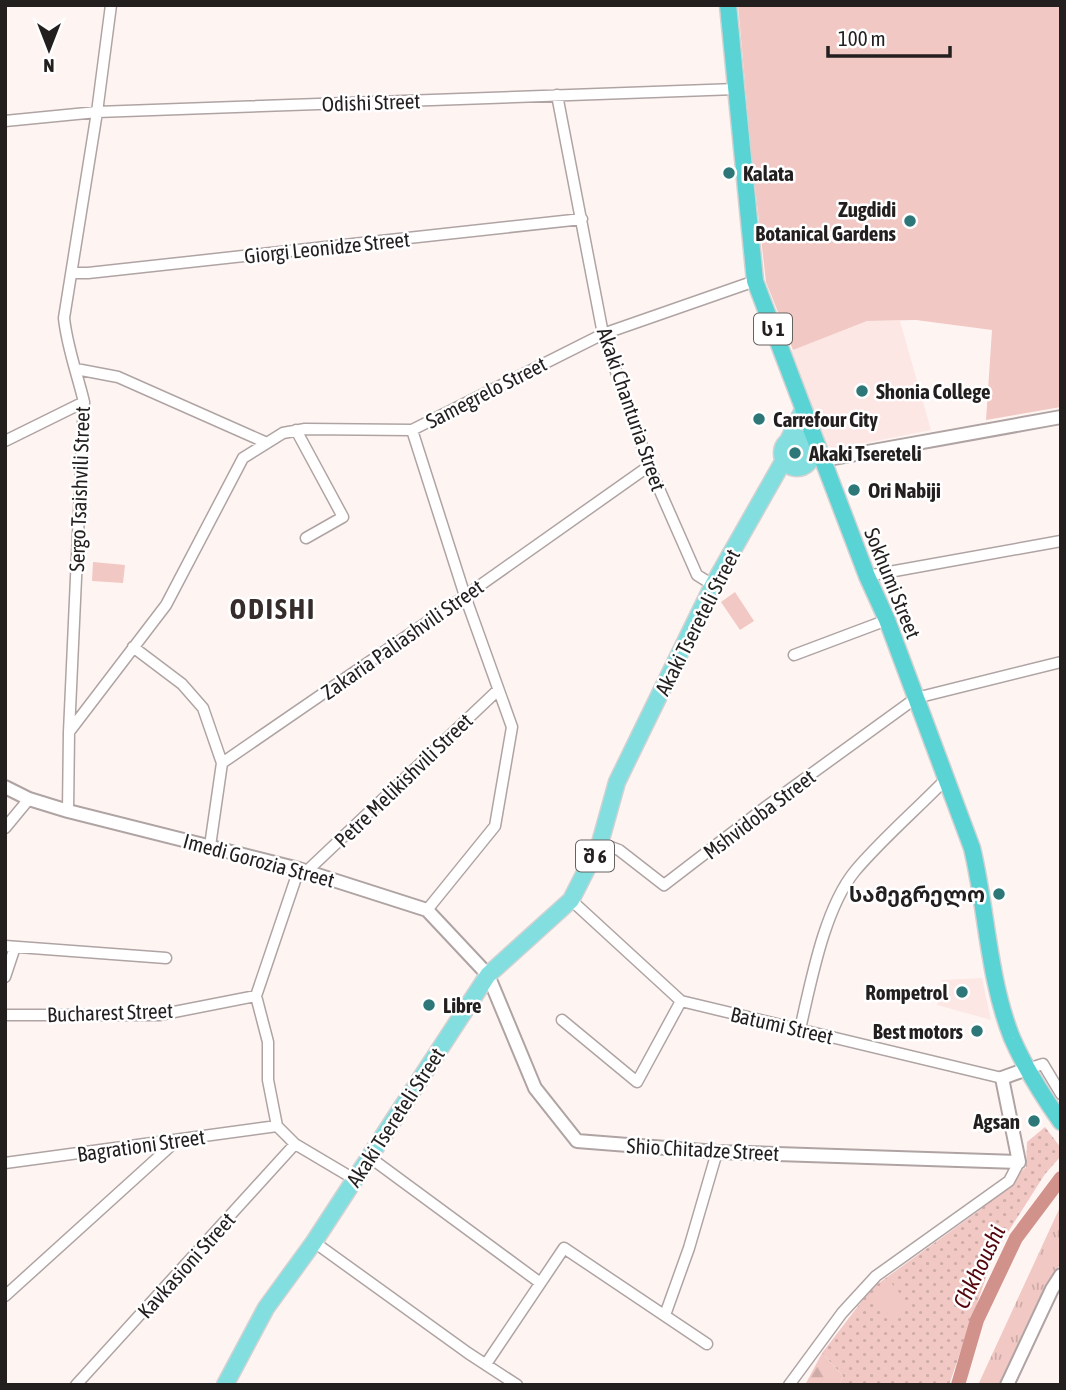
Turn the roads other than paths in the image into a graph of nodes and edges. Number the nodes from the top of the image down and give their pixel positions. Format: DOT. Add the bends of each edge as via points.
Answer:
graph roads {
  1 [pos="111,5"];
  2 [pos="728,5"];
  3 [pos="736,89"];
  4 [pos="556,95"];
  5 [pos="97,112"];
  6 [pos="5,121"];
  7 [pos="582,219"];
  8 [pos="72,273"];
  9 [pos="755,281"];
  10 [pos="603,334"];
  11 [pos="76,369"];
  12 [pos="84,402"];
  13 [pos="803,410"];
  14 [pos="1061,416"];
  15 [pos="296,430"];
  16 [pos="412,430"];
  17 [pos="5,441"];
  18 [pos="788,441"];
  19 [pos="811,441"];
  20 [pos="267,443"];
  21 [pos="649,466"];
  22 [pos="802,466"];
  23 [pos="825,466"];
  24 [pos="783,468"];
  25 [pos="306,538"];
  26 [pos="1061,541"];
  27 [pos="867,576"];
  28 [pos="713,585"];
  29 [pos="465,596"];
  30 [pos="887,620"];
  31 [pos="133,647"];
  32 [pos="794,654"];
  33 [pos="1061,662"];
  34 [pos="498,690"];
  35 [pos="916,698"];
  36 [pos="69,732"];
  37 [pos="222,763"];
  38 [pos="946,779"];
  39 [pos="5,787"];
  40 [pos="29,799"];
  41 [pos="68,811"];
  42 [pos="5,828"];
  43 [pos="600,844"];
  44 [pos="210,846"];
  45 [pos="303,870"];
  46 [pos="571,900"];
  47 [pos="427,910"];
  48 [pos="10,947"];
  49 [pos="166,958"];
  50 [pos="488,975"];
  51 [pos="5,978"];
  52 [pos="256,996"];
  53 [pos="681,1001"];
  54 [pos="5,1015"];
  55 [pos="562,1020"];
  56 [pos="800,1028"];
  57 [pos="1031,1076"];
  58 [pos="1002,1078"];
  59 [pos="1061,1094"];
  60 [pos="1061,1122"];
  61 [pos="277,1126"];
  62 [pos="175,1142"];
  63 [pos="295,1144"];
  64 [pos="716,1152"];
  65 [pos="368,1156"];
  66 [pos="1019,1162"];
  67 [pos="5,1163"];
  68 [pos="354,1179"];
  69 [pos="314,1242"];
  70 [pos="1061,1275"];
  71 [pos="539,1282"];
  72 [pos="5,1296"];
  73 [pos="665,1315"];
  74 [pos="707,1344"];
  75 [pos="486,1364"];
  76 [pos="76,1385"];
  77 [pos="225,1385"];
  78 [pos="517,1385"];
  79 [pos="789,1385"];
  80 [pos="1007,1385"];
  1 -- 5 [label="street, Sergo Tsaishvili Street"];
  2 -- 3 [label="highway, Sokhumi Street / ს 1"];
  3 -- 4 [label="street, Odishi Street"];
  3 -- 9 [label="highway, Sokhumi Street / ს 1"];
  4 -- 5 [label="street, Odishi Street"];
  4 -- 7 [label="street, Akaki Chanturia Street"];
  5 -- 6 [label="street, Odishi Street"];
  5 -- 8 [label="street, Sergo Tsaishvili Street"];
  7 -- 8 [label="street, Giorgi Leonidze Street"];
  7 -- 10 [label="street, Akaki Chanturia Street"];
  8 -- 11 [label="street, Sergo Tsaishvili Street" via="64,318"];
  9 -- 10 [label="street, Samegrelo Street"];
  9 -- 13 [label="highway, Sokhumi Street / ს 1"];
  10 -- 16 [label="street, Samegrelo Street"];
  10 -- 21 [label="street, Akaki Chanturia Street"];
  11 -- 12 [label="street, Sergo Tsaishvili Street"];
  11 -- 20 [label="street" via="118,377"];
  12 -- 17 [label="street"];
  12 -- 36 [label="street, Sergo Tsaishvili Street"];
  13 -- 18 [label="main road"];
  13 -- 19 [label="highway, Sokhumi Street / ს 1"];
  14 -- 23 [label="street"];
  15 -- 16 [label="street, Samegrelo Street"];
  15 -- 20 [label="street, Samegrelo Street"];
  15 -- 25 [label="street" via="343,517"];
  16 -- 29 [label="street"];
  18 -- 19 [label="main road"];
  18 -- 24 [label="main road" via="783,446"];
  19 -- 22 [label="main road" via="812,456"];
  19 -- 23 [label="highway, Sokhumi Street / ს 1"];
  20 -- 31 [label="street, Samegrelo Street" via="243,458 166,605"];
  21 -- 28 [label="street, Akaki Chanturia Street" via="697,575"];
  21 -- 29 [label="street, Zakaria Paliashvili Street"];
  22 -- 23 [label="main road, შ 6"];
  22 -- 24 [label="main road, შ 6"];
  23 -- 24 [label="main road"];
  23 -- 27 [label="highway, Sokhumi Street / ს 1"];
  24 -- 28 [label="main road, Akaki Tsereteli Street / შ 6"];
  26 -- 27 [label="street"];
  27 -- 30 [label="highway, Sokhumi Street / ს 1"];
  28 -- 43 [label="main road, Akaki Tsereteli Street / შ 6" via="617,782"];
  29 -- 34 [label="street"];
  29 -- 37 [label="street, Zakaria Paliashvili Street"];
  30 -- 32 [label="street"];
  30 -- 35 [label="highway, Sokhumi Street / ს 1"];
  31 -- 36 [label="street, Samegrelo Street"];
  31 -- 37 [label="street" via="182,684 203,708"];
  33 -- 35 [label="street"];
  34 -- 45 [label="street, Petre Melikishvili Street"];
  34 -- 47 [label="street" via="512,727 495,826"];
  35 -- 38 [label="highway, Sokhumi Street / ს 1"];
  35 -- 43 [label="street, Mshvidoba Street" via="664,885 619,850"];
  36 -- 41 [label="street, Sergo Tsaishvili Street"];
  37 -- 44 [label="street"];
  38 -- 56 [label="street" via="853,873 818,952"];
  38 -- 57 [label="highway, Sokhumi Street / ს 1" via="980,880 1005,1016"];
  39 -- 40 [label="street, Imedi Gorozia Street"];
  40 -- 41 [label="street, Imedi Gorozia Street"];
  40 -- 42 [label="street"];
  41 -- 44 [label="street, Imedi Gorozia Street"];
  43 -- 46 [label="main road, Akaki Tsereteli Street / შ 6"];
  44 -- 45 [label="street, Imedi Gorozia Street"];
  45 -- 47 [label="street, Imedi Gorozia Street"];
  45 -- 52 [label="street"];
  46 -- 50 [label="main road, Akaki Tsereteli Street / შ 6"];
  46 -- 53 [label="street, Batumi Street"];
  47 -- 50 [label="street, Imedi Gorozia Street"];
  48 -- 49 [label="street"];
  48 -- 51 [label="street"];
  50 -- 64 [label="street, Shio Chitadze Street" via="535,1088 577,1141"];
  50 -- 65 [label="main road, Akaki Tsereteli Street / შ 6"];
  52 -- 54 [label="street, Bucharest Street" via="159,1015"];
  52 -- 61 [label="street" via="268,1042 268,1080"];
  53 -- 55 [label="street" via="636,1082"];
  53 -- 56 [label="street, Batumi Street"];
  56 -- 58 [label="street, Batumi Street"];
  57 -- 58 [label="street"];
  57 -- 59 [label="street" via="1043,1065"];
  57 -- 60 [label="highway, Sokhumi Street / ს 1"];
  58 -- 66 [label="street"];
  61 -- 62 [label="street, Bagrationi Street"];
  61 -- 63 [label="street"];
  62 -- 67 [label="street, Bagrationi Street"];
  62 -- 72 [label="street"];
  63 -- 68 [label="street"];
  63 -- 76 [label="street, Kavkasioni Street"];
  64 -- 66 [label="street, Shio Chitadze Street"];
  64 -- 73 [label="street"];
  65 -- 68 [label="main road, Akaki Tsereteli Street / შ 6"];
  65 -- 71 [label="street"];
  66 -- 79 [label="street" via="1009,1181 876,1276"];
  68 -- 69 [label="main road, Akaki Tsereteli Street / შ 6"];
  69 -- 75 [label="street"];
  69 -- 77 [label="main road, Akaki Tsereteli Street / შ 6" via="266,1308"];
  70 -- 80 [label="street"];
  71 -- 73 [label="street" via="564,1248"];
  71 -- 75 [label="street"];
  73 -- 74 [label="street"];
  75 -- 78 [label="street"];
}
